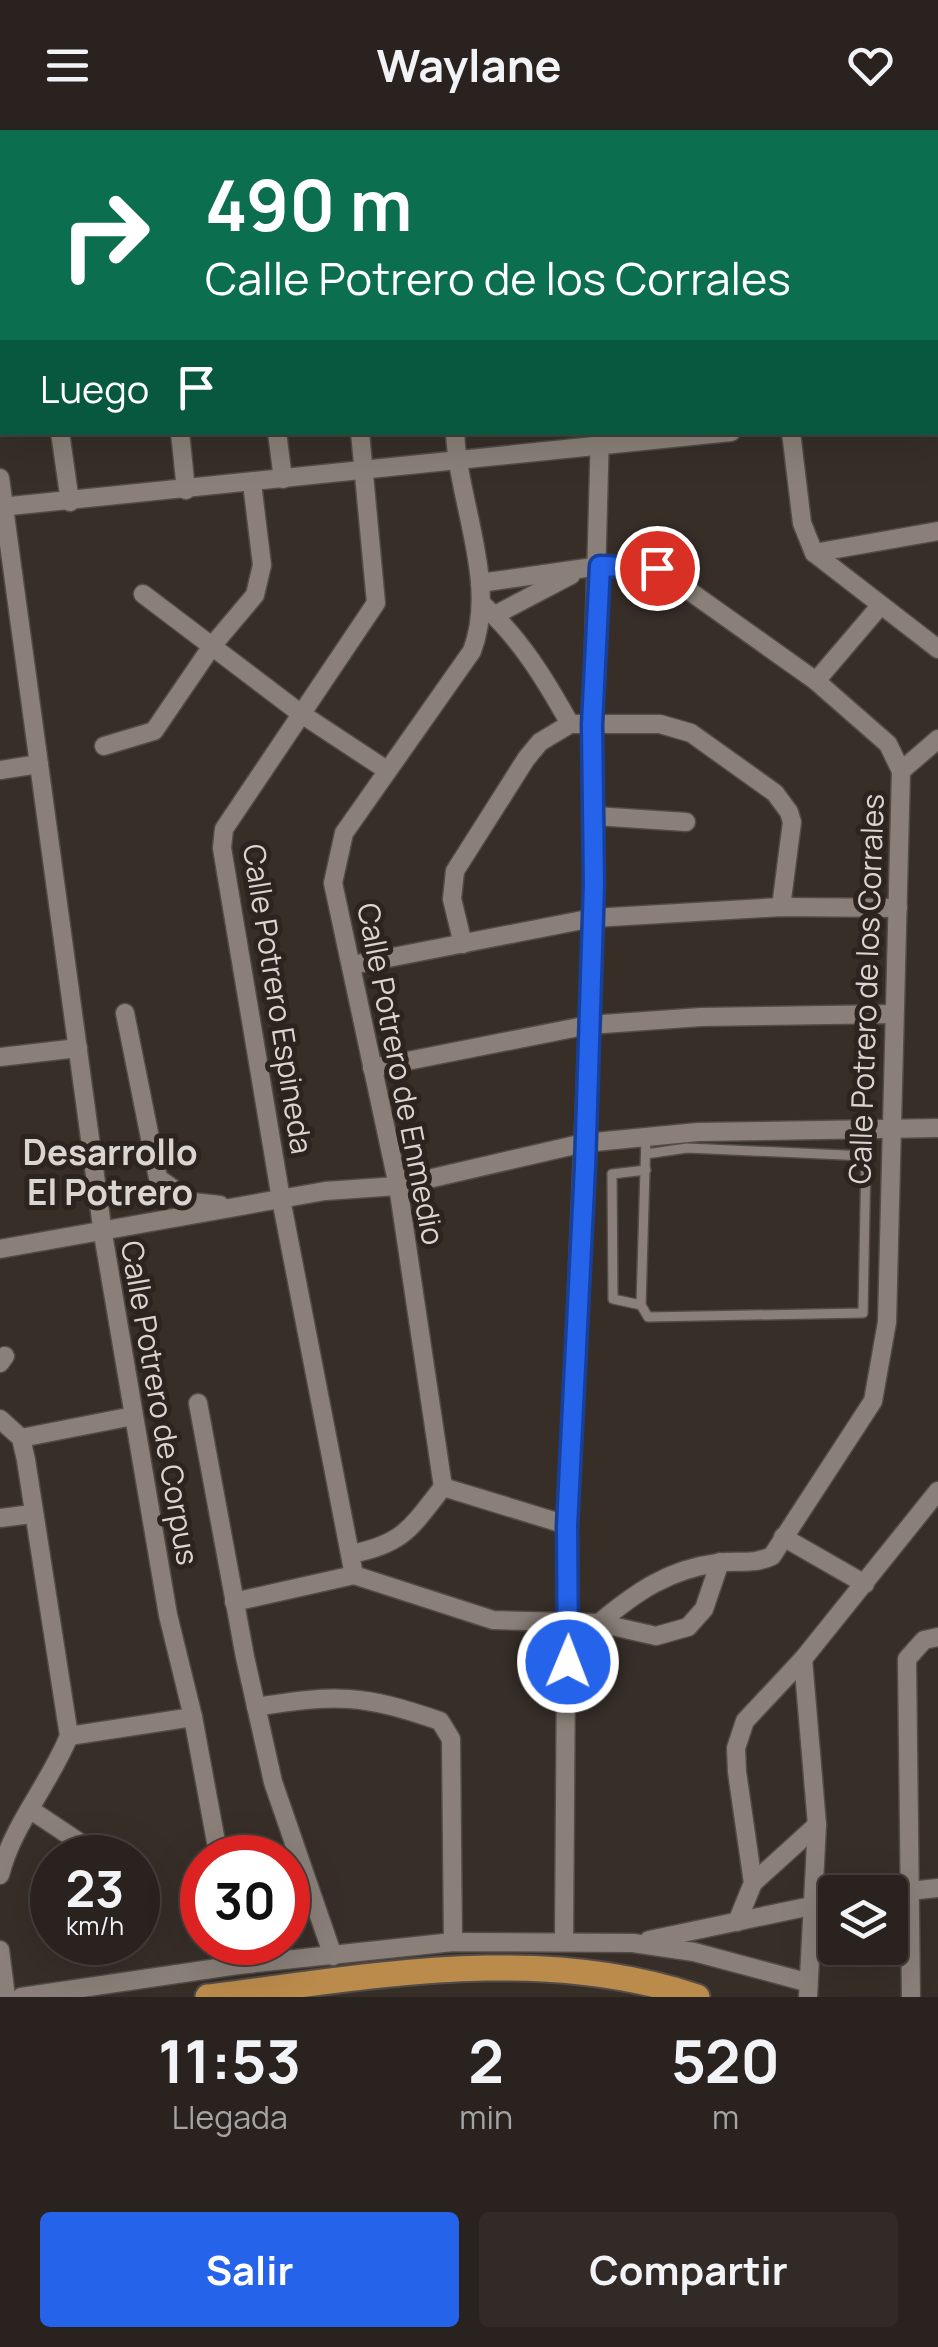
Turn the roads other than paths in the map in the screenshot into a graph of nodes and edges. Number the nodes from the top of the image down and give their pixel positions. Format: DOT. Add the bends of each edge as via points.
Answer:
graph roads {
  1 [pos="60,435"];
  2 [pos="180,435"];
  3 [pos="277,435"];
  4 [pos="360,435"];
  5 [pos="455,435"];
  6 [pos="543,435"];
  7 [pos="675,435"];
  8 [pos="791,435"];
  9 [pos="600,439"];
  10 [pos="544,452"];
  11 [pos="456,462"];
  12 [pos="360,472"];
  13 [pos="0,478"];
  14 [pos="283,480"];
  15 [pos="252,483"];
  16 [pos="186,490"];
  17 [pos="70,502"];
  18 [pos="8,506"];
  19 [pos="938,531"];
  20 [pos="814,552"];
  21 [pos="592,567"];
  22 [pos="143,594"];
  23 [pos="485,601"];
  24 [pos="880,606"];
  25 [pos="212,646"];
  26 [pos="938,649"];
  27 [pos="816,682"];
  28 [pos="300,712"];
  29 [pos="570,724"];
  30 [pos="592,724"];
  31 [pos="938,739"];
  32 [pos="104,746"];
  33 [pos="39,764"];
  34 [pos="0,770"];
  35 [pos="385,770"];
  36 [pos="901,771"];
  37 [pos="595,816"];
  38 [pos="686,822"];
  39 [pos="781,907"];
  40 [pos="898,908"];
  41 [pos="593,918"];
  42 [pos="462,944"];
  43 [pos="352,965"];
  44 [pos="125,1013"];
  45 [pos="894,1014"];
  46 [pos="589,1024"];
  47 [pos="78,1048"];
  48 [pos="0,1057"];
  49 [pos="372,1068"];
  50 [pos="938,1128"];
  51 [pos="889,1130"];
  52 [pos="584,1143"];
  53 [pos="646,1145"];
  54 [pos="646,1170"];
  55 [pos="398,1186"];
  56 [pos="281,1199"];
  57 [pos="236,1207"];
  58 [pos="103,1234"];
  59 [pos="0,1249"];
  60 [pos="641,1305"];
  61 [pos="198,1403"];
  62 [pos="133,1416"];
  63 [pos="0,1420"];
  64 [pos="21,1438"];
  65 [pos="442,1487"];
  66 [pos="938,1491"];
  67 [pos="32,1514"];
  68 [pos="0,1518"];
  69 [pos="567,1526"];
  70 [pos="783,1537"];
  71 [pos="350,1554"];
  72 [pos="720,1562"];
  73 [pos="354,1575"];
  74 [pos="865,1584"];
  75 [pos="234,1602"];
  76 [pos="600,1622"];
  77 [pos="569,1623"];
  78 [pos="938,1637"];
  79 [pos="804,1659"];
  80 [pos="256,1707"];
  81 [pos="193,1718"];
  82 [pos="69,1736"];
  83 [pos="31,1810"];
  84 [pos="817,1825"];
  85 [pos="7,1828"];
  86 [pos="68,1835"];
  87 [pos="215,1835"];
  88 [pos="0,1875"];
  89 [pos="753,1882"];
  90 [pos="938,1888"];
  91 [pos="910,1890"];
  92 [pos="818,1904"];
  93 [pos="814,1905"];
  94 [pos="737,1922"];
  95 [pos="564,1940"];
  96 [pos="453,1942"];
  97 [pos="633,1943"];
  98 [pos="393,1949"];
  99 [pos="0,1950"];
  100 [pos="324,1957"];
  101 [pos="310,1958"];
  102 [pos="238,1965"];
  103 [pos="462,1968"];
  104 [pos="403,1986"];
  105 [pos="807,1990"];
  106 [pos="6,1997"];
  107 [pos="21,1997"];
  108 [pos="208,1997"];
  109 [pos="697,1997"];
  110 [pos="911,1997"];
  1 -- 17 [label="street"];
  2 -- 16 [label="street"];
  3 -- 14 [label="street"];
  4 -- 12 [label="street, Calle Potrero Espineda"];
  5 -- 11 [label="street, Calle Potrero de Enmedio"];
  6 -- 10 [label="street"];
  7 -- 9 [label="street"];
  8 -- 20 [label="street" via="802,523"];
  9 -- 10 [label="street"];
  9 -- 21 [label="street"];
  10 -- 11 [label="street"];
  11 -- 12 [label="street"];
  11 -- 23 [label="street, Calle Potrero de Enmedio"];
  12 -- 14 [label="street"];
  12 -- 28 [label="street, Calle Potrero Espineda" via="376,603"];
  13 -- 18 [label="street, Calle Potrero de Corpus"];
  14 -- 15 [label="street"];
  15 -- 16 [label="street"];
  15 -- 25 [label="street" via="260,581"];
  16 -- 17 [label="street"];
  17 -- 18 [label="street"];
  18 -- 33 [label="street, Calle Potrero de Corpus"];
  19 -- 20 [label="street"];
  20 -- 24 [label="street"];
  21 -- 23 [label="street"];
  21 -- 23 [label="street"];
  21 -- 27 [label="street, Calle Potrero de los Corrales" via="657,568"];
  21 -- 30 [label="street"];
  22 -- 25 [label="street"];
  23 -- 29 [label="street" via="545,678"];
  23 -- 35 [label="street, Calle Potrero de Enmedio" via="472,651"];
  24 -- 26 [label="street"];
  24 -- 27 [label="street"];
  25 -- 28 [label="street"];
  25 -- 32 [label="street" via="154,731"];
  27 -- 36 [label="street, Calle Potrero de los Corrales" via="888,744"];
  28 -- 35 [label="street"];
  28 -- 56 [label="street, Calle Potrero Espineda" via="224,829 222,848"];
  29 -- 30 [label="street"];
  29 -- 42 [label="street" via="526,758 454,870 452,899"];
  30 -- 37 [label="street"];
  30 -- 39 [label="street" via="677,727 775,794 792,822"];
  31 -- 36 [label="street"];
  33 -- 34 [label="street"];
  33 -- 47 [label="street, Calle Potrero de Corpus"];
  35 -- 43 [label="street, Calle Potrero de Enmedio" via="344,833 337,861 334,883"];
  36 -- 40 [label="street, Calle Potrero de los Corrales"];
  37 -- 38 [label="street"];
  37 -- 41 [label="street"];
  39 -- 40 [label="street"];
  39 -- 41 [label="street"];
  40 -- 45 [label="street, Calle Potrero de los Corrales"];
  41 -- 42 [label="street"];
  41 -- 46 [label="street"];
  42 -- 43 [label="street"];
  43 -- 49 [label="street, Calle Potrero de Enmedio"];
  44 -- 57 [label="street" via="158,1178 192,1202"];
  45 -- 46 [label="street"];
  45 -- 51 [label="street, Calle Potrero de los Corrales"];
  46 -- 49 [label="street"];
  46 -- 52 [label="street"];
  47 -- 48 [label="street"];
  47 -- 58 [label="street, Calle Potrero de Corpus"];
  49 -- 55 [label="street, Calle Potrero de Enmedio"];
  50 -- 51 [label="street"];
  51 -- 53 [label="street" via="698,1132"];
  51 -- 70 [label="street, Calle Potrero de los Corrales" via="887,1322 872,1401"];
  52 -- 53 [label="street"];
  52 -- 55 [label="street"];
  52 -- 69 [label="street"];
  53 -- 54 [label="lane"];
  53 -- 60 [label="lane" via="866,1156 863,1314 648,1317"];
  54 -- 60 [label="lane"];
  54 -- 60 [label="lane" via="612,1174 613,1298"];
  55 -- 56 [label="street"];
  55 -- 65 [label="street, Calle Potrero de Enmedio"];
  56 -- 57 [label="street"];
  56 -- 71 [label="street, Calle Potrero Espineda"];
  57 -- 58 [label="street"];
  58 -- 59 [label="street"];
  58 -- 62 [label="street, Calle Potrero de Corpus"];
  61 -- 75 [label="street"];
  62 -- 64 [label="street"];
  62 -- 81 [label="street, Calle Potrero de Corpus"];
  63 -- 64 [label="street"];
  64 -- 67 [label="street"];
  65 -- 69 [label="street"];
  65 -- 71 [label="street" via="409,1532 388,1547"];
  66 -- 74 [label="street"];
  67 -- 68 [label="street"];
  67 -- 82 [label="street"];
  69 -- 77 [label="street"];
  70 -- 72 [label="street, Calle Potrero de los Corrales" via="772,1556 758,1563"];
  70 -- 74 [label="street"];
  71 -- 73 [label="street, Calle Potrero Espineda"];
  72 -- 76 [label="street" via="643,1586"];
  72 -- 76 [label="street" via="704,1609 688,1627 656,1636"];
  73 -- 75 [label="street"];
  73 -- 77 [label="street" via="493,1620"];
  74 -- 79 [label="street"];
  75 -- 80 [label="street"];
  76 -- 77 [label="street"];
  77 -- 95 [label="street"];
  78 -- 91 [label="street" via="907,1659"];
  79 -- 84 [label="street"];
  79 -- 89 [label="street" via="745,1722 736,1748"];
  80 -- 96 [label="street" via="345,1696 380,1700 446,1728"];
  80 -- 100 [label="street"];
  81 -- 82 [label="street"];
  81 -- 87 [label="street, Calle Potrero de Corpus"];
  82 -- 83 [label="street"];
  83 -- 85 [label="street"];
  83 -- 86 [label="street"];
  84 -- 89 [label="street"];
  84 -- 93 [label="street"];
  85 -- 88 [label="street"];
  89 -- 94 [label="street"];
  90 -- 91 [label="street"];
  91 -- 110 [label="street"];
  92 -- 93 [label="street"];
  93 -- 94 [label="street"];
  93 -- 105 [label="street"];
  94 -- 97 [label="street"];
  95 -- 96 [label="street"];
  95 -- 97 [label="street"];
  96 -- 98 [label="street"];
  97 -- 105 [label="street" via="694,1952"];
  98 -- 100 [label="street"];
  98 -- 103 [label="street"];
  99 -- 106 [label="street"];
  100 -- 101 [label="street"];
  102 -- 107 [label="street"];
  103 -- 104 [label="main road"];
  103 -- 109 [label="main road" via="575,1970"];
  104 -- 108 [label="main road" via="322,1984"];
}
